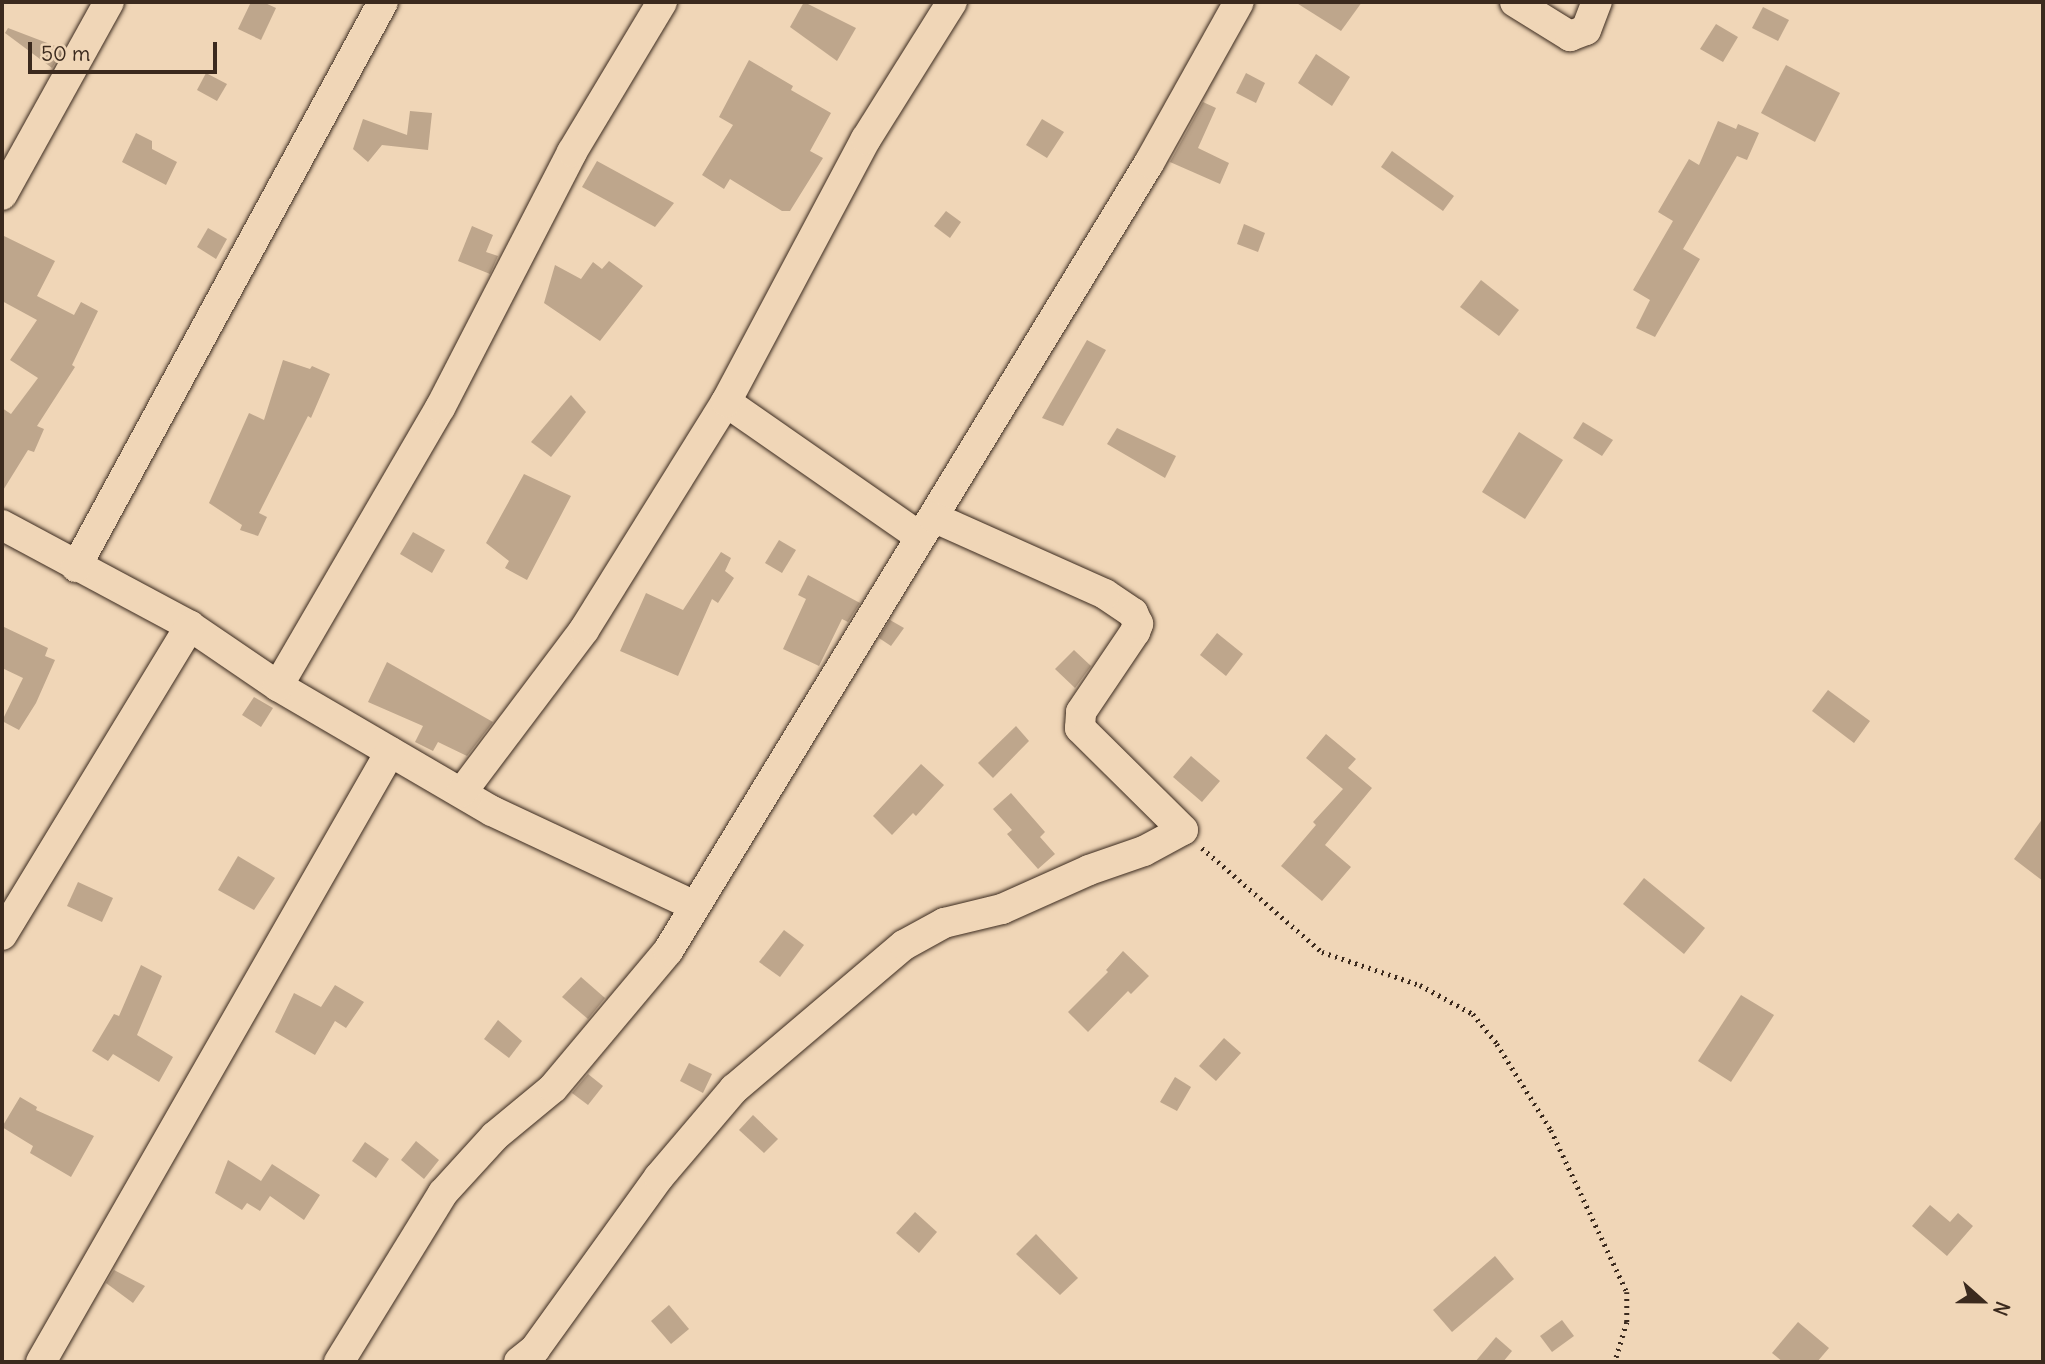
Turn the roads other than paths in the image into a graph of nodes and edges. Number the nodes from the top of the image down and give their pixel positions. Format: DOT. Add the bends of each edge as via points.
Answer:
graph roads {
  1 [pos="108,2"];
  2 [pos="383,2"];
  3 [pos="662,2"];
  4 [pos="952,2"];
  5 [pos="1239,2"];
  6 [pos="1515,2"];
  7 [pos="1597,2"];
  8 [pos="2,195"];
  9 [pos="726,402"];
  10 [pos="2,525"];
  11 [pos="926,527"];
  12 [pos="76,567"];
  13 [pos="190,626"];
  14 [pos="278,686"];
  15 [pos="390,752"];
  16 [pos="462,792"];
  17 [pos="695,906"];
  18 [pos="2,935"];
  19 [pos="41,1362"];
  20 [pos="339,1362"];
  21 [pos="519,1362"];
  1 -- 8 [label="street"];
  2 -- 12 [label="street"];
  3 -- 14 [label="street" via="572,152 440,408"];
  4 -- 9 [label="street" via="866,139"];
  5 -- 11 [label="street" via="1149,163"];
  6 -- 7 [label="street" via="1570,36 1587,30"];
  9 -- 11 [label="street"];
  9 -- 16 [label="street" via="584,630"];
  10 -- 12 [label="street"];
  11 -- 17 [label="street"];
  11 -- 21 [label="street" via="1105,594 1133,612 1138,624 1135,632 1081,712 1080,727 1184,830 1002,909 944,923 904,945 734,1089 659,1177 535,1349"];
  12 -- 13 [label="street"];
  13 -- 14 [label="street"];
  13 -- 18 [label="street"];
  14 -- 15 [label="street"];
  15 -- 16 [label="street"];
  15 -- 19 [label="street"];
  16 -- 17 [label="street" via="492,811"];
  17 -- 20 [label="street" via="668,951 553,1088 495,1136 443,1193"];
}
